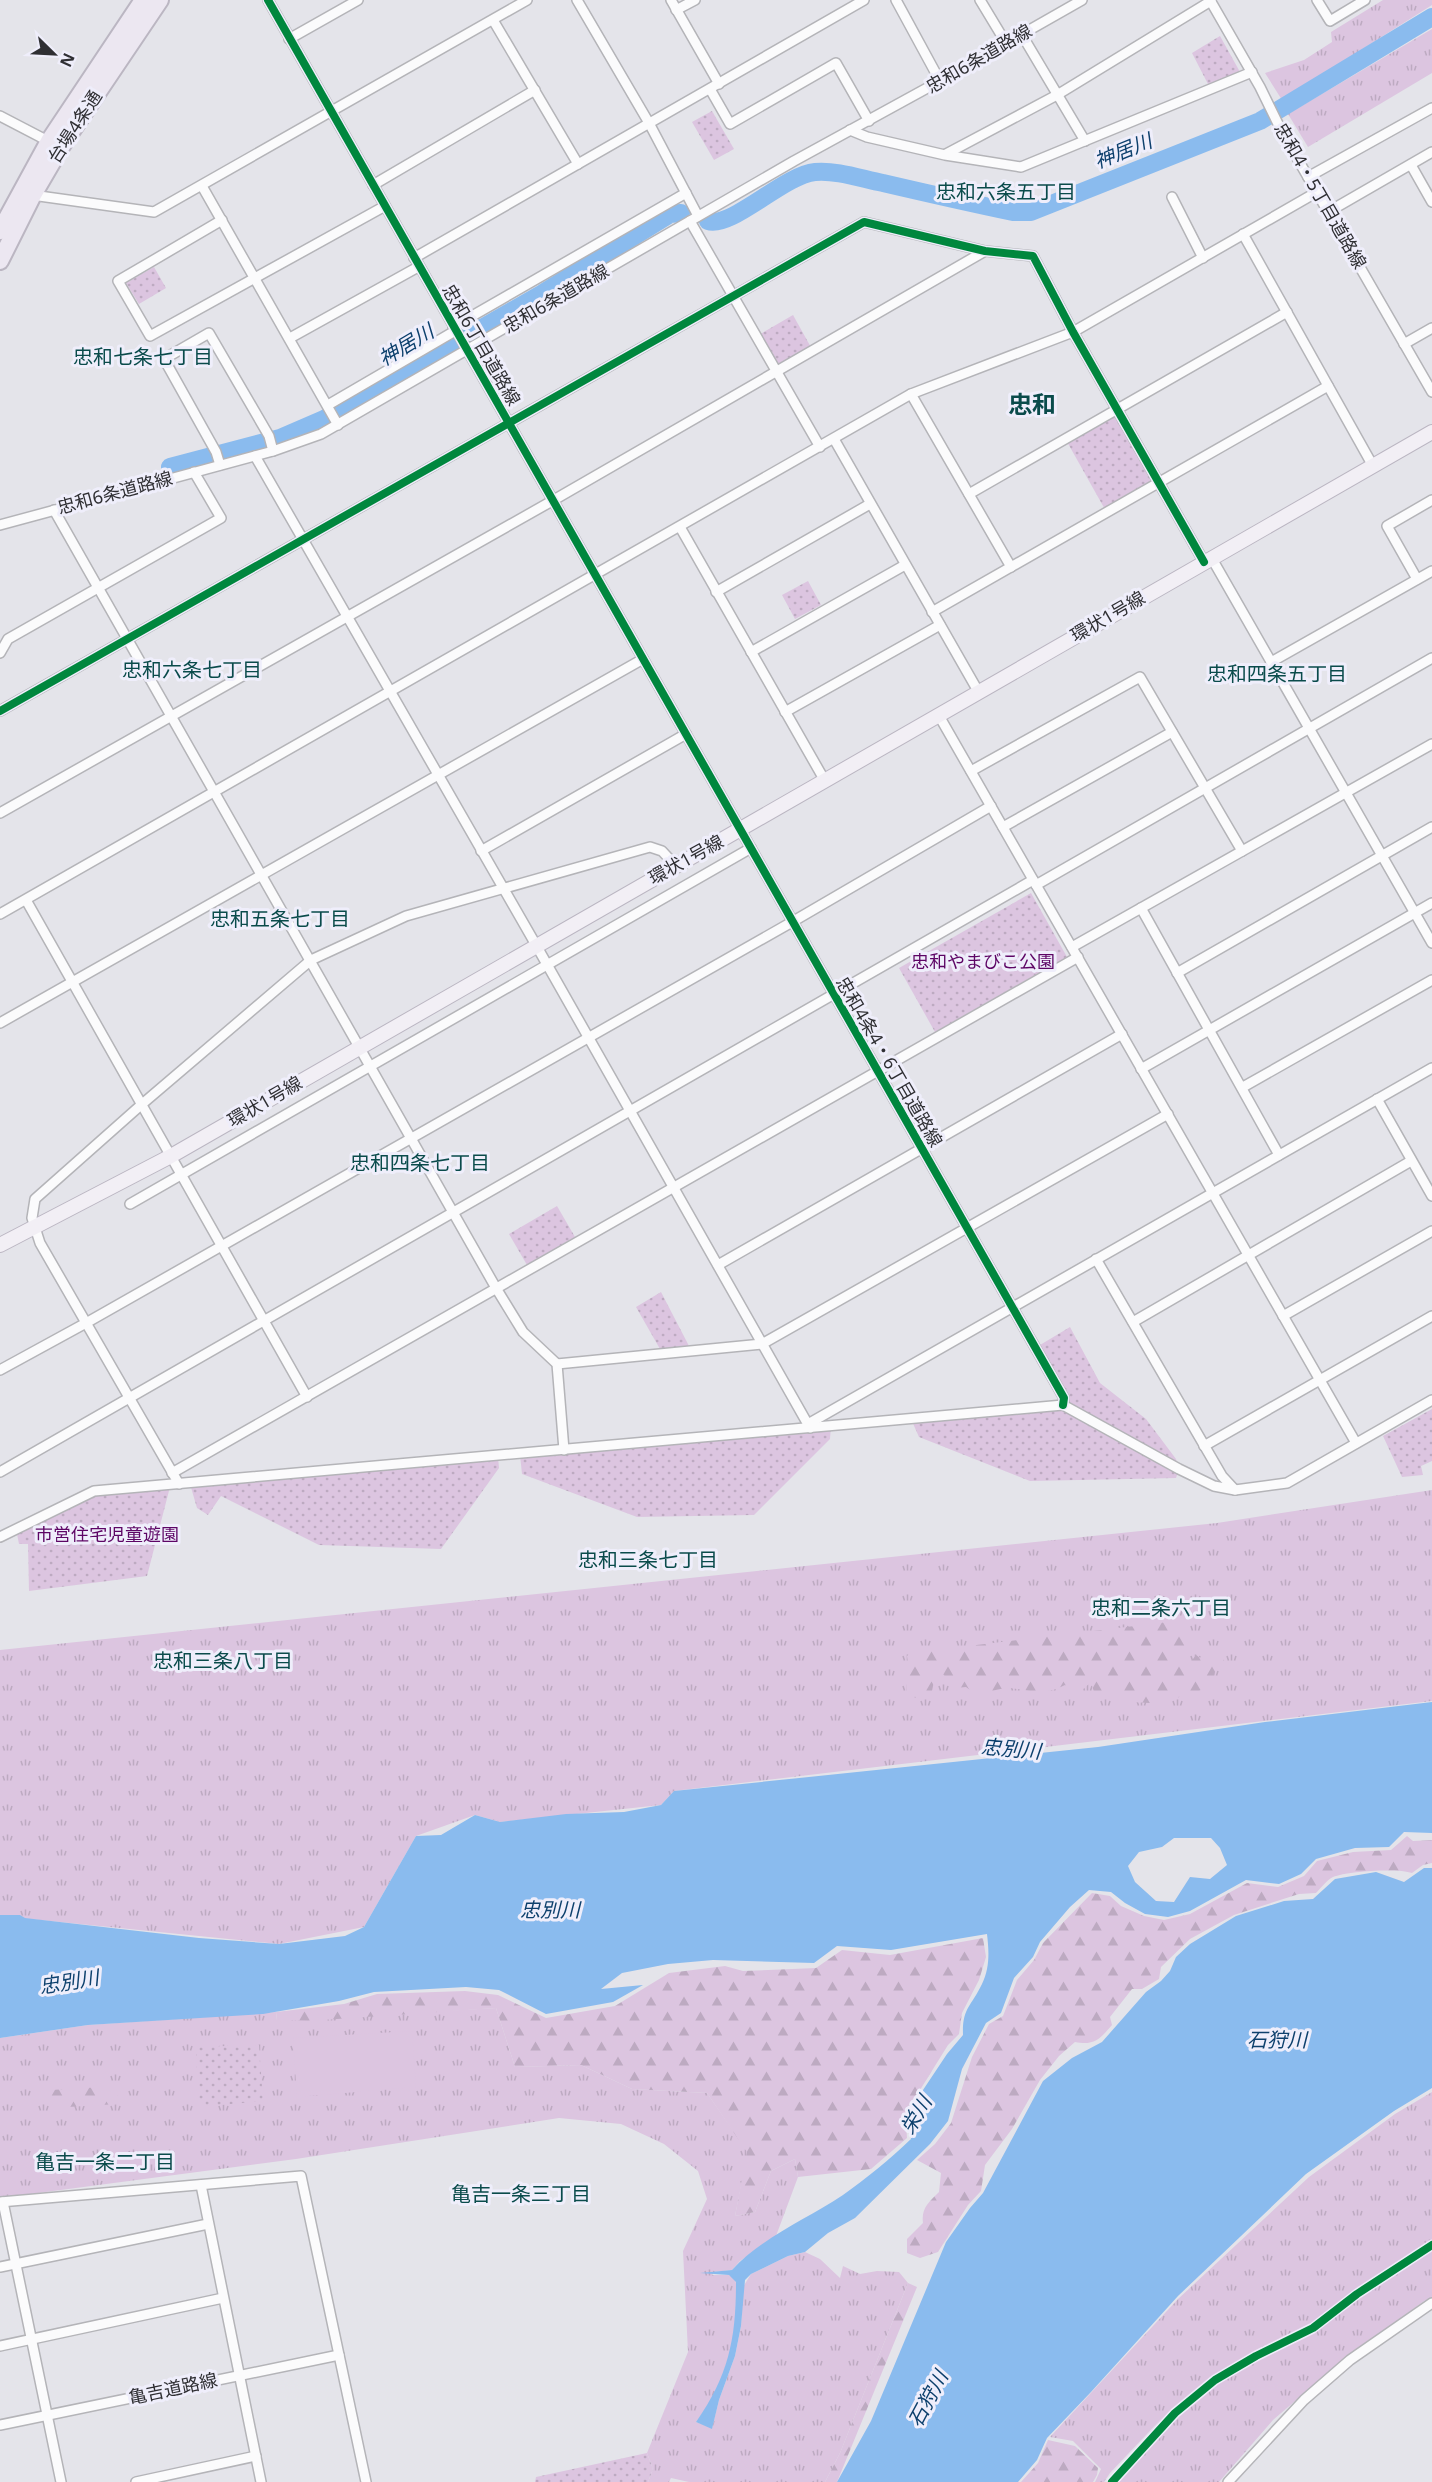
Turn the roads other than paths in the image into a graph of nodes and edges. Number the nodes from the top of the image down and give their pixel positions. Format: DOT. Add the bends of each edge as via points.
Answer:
graph roads {
  1 [pos="143,0"];
  2 [pos="160,0"];
  3 [pos="268,0"];
  4 [pos="358,0"];
  5 [pos="527,0"];
  6 [pos="577,0"];
  7 [pos="670,0"];
  8 [pos="695,0"];
  9 [pos="864,0"];
  10 [pos="896,0"];
  11 [pos="980,0"];
  12 [pos="1082,0"];
  13 [pos="1317,0"];
  14 [pos="1365,0"];
  15 [pos="1211,1"];
  16 [pos="676,10"];
  17 [pos="493,20"];
  18 [pos="1022,35"];
  19 [pos="290,39"];
  20 [pos="1006,43"];
  21 [pos="1252,72"];
  22 [pos="940,81"];
  23 [pos="719,84"];
  24 [pos="710,89"];
  25 [pos="535,90"];
  26 [pos="1057,95"];
  27 [pos="1432,108"];
  28 [pos="330,112"];
  29 [pos="0,116"];
  30 [pos="869,121"];
  31 [pos="649,123"];
  32 [pos="850,130"];
  33 [pos="1085,141"];
  34 [pos="55,144"];
  35 [pos="1432,152"];
  36 [pos="945,155"];
  37 [pos="578,164"];
  38 [pos="1411,165"];
  39 [pos="1308,177"];
  40 [pos="373,185"];
  41 [pos="202,186"];
  42 [pos="1317,192"];
  43 [pos="686,193"];
  44 [pos="27,194"];
  45 [pos="1172,198"];
  46 [pos="1432,202"];
  47 [pos="385,206"];
  48 [pos="1328,212"];
  49 [pos="694,219"];
  50 [pos="222,220"];
  51 [pos="0,231"];
  52 [pos="1243,234"];
  53 [pos="985,250"];
  54 [pos="1203,258"];
  55 [pos="0,261"];
  56 [pos="416,263"];
  57 [pos="255,278"];
  58 [pos="733,295"];
  59 [pos="1287,312"];
  60 [pos="1432,328"];
  61 [pos="1073,332"];
  62 [pos="459,337"];
  63 [pos="290,338"];
  64 [pos="1404,344"];
  65 [pos="777,372"];
  66 [pos="1328,386"];
  67 [pos="1432,392"];
  68 [pos="911,394"];
  69 [pos="1117,411"];
  70 [pos="333,414"];
  71 [pos="507,423"];
  72 [pos="1432,432"];
  73 [pos="834,439"];
  74 [pos="820,447"];
  75 [pos="273,449"];
  76 [pos="255,456"];
  77 [pos="218,459"];
  78 [pos="1373,466"];
  79 [pos="194,472"];
  80 [pos="1158,483"];
  81 [pos="969,494"];
  82 [pos="1432,500"];
  83 [pos="552,501"];
  84 [pos="870,504"];
  85 [pos="54,510"];
  86 [pos="0,525"];
  87 [pos="680,526"];
  88 [pos="304,539"];
  89 [pos="1208,560"];
  90 [pos="905,565"];
  91 [pos="1011,567"];
  92 [pos="1432,571"];
  93 [pos="594,575"];
  94 [pos="1417,579"];
  95 [pos="97,587"];
  96 [pos="716,592"];
  97 [pos="932,612"];
  98 [pos="348,616"];
  99 [pos="940,625"];
  100 [pos="128,639"];
  101 [pos="751,652"];
  102 [pos="0,653"];
  103 [pos="1432,658"];
  104 [pos="643,659"];
  105 [pos="1271,662"];
  106 [pos="978,691"];
  107 [pos="391,692"];
  108 [pos="0,711"];
  109 [pos="785,712"];
  110 [pos="938,714"];
  111 [pos="171,716"];
  112 [pos="1309,728"];
  113 [pos="1172,732"];
  114 [pos="686,734"];
  115 [pos="1432,744"];
  116 [pos="971,771"];
  117 [pos="439,775"];
  118 [pos="825,781"];
  119 [pos="1204,788"];
  120 [pos="214,791"];
  121 [pos="1346,792"];
  122 [pos="991,806"];
  123 [pos="0,813"];
  124 [pos="1003,827"];
  125 [pos="1432,827"];
  126 [pos="741,830"];
  127 [pos="751,848"];
  128 [pos="481,850"];
  129 [pos="1242,851"];
  130 [pos="1382,856"];
  131 [pos="675,865"];
  132 [pos="261,874"];
  133 [pos="1035,883"];
  134 [pos="503,887"];
  135 [pos="26,900"];
  136 [pos="1432,903"];
  137 [pos="1141,908"];
  138 [pos="1415,913"];
  139 [pos="0,914"];
  140 [pos="792,922"];
  141 [pos="1432,943"];
  142 [pos="536,945"];
  143 [pos="1072,947"];
  144 [pos="1078,957"];
  145 [pos="311,960"];
  146 [pos="547,964"];
  147 [pos="1178,973"];
  148 [pos="1432,980"];
  149 [pos="72,982"];
  150 [pos="834,996"];
  151 [pos="0,1023"];
  152 [pos="1210,1030"];
  153 [pos="1122,1034"];
  154 [pos="588,1036"];
  155 [pos="359,1048"];
  156 [pos="370,1065"];
  157 [pos="1432,1068"];
  158 [pos="1141,1069"];
  159 [pos="878,1070"];
  160 [pos="1243,1087"];
  161 [pos="1377,1099"];
  162 [pos="141,1104"];
  163 [pos="630,1111"];
  164 [pos="1168,1113"];
  165 [pos="411,1138"];
  166 [pos="922,1150"];
  167 [pos="1279,1155"];
  168 [pos="171,1156"];
  169 [pos="1412,1161"];
  170 [pos="181,1175"];
  171 [pos="674,1186"];
  172 [pos="1213,1192"];
  173 [pos="1432,1196"];
  174 [pos="130,1204"];
  175 [pos="455,1213"];
  176 [pos="967,1228"];
  177 [pos="35,1229"];
  178 [pos="1432,1231"];
  179 [pos="0,1245"];
  180 [pos="220,1246"];
  181 [pos="1247,1254"];
  182 [pos="1096,1259"];
  183 [pos="718,1265"];
  184 [pos="496,1288"];
  185 [pos="1012,1309"];
  186 [pos="1282,1316"];
  187 [pos="1432,1316"];
  188 [pos="264,1322"];
  189 [pos="1133,1322"];
  190 [pos="86,1323"];
  191 [pos="762,1344"];
  192 [pos="557,1364"];
  193 [pos="0,1370"];
  194 [pos="1319,1380"];
  195 [pos="129,1397"];
  196 [pos="307,1397"];
  197 [pos="1432,1400"];
  198 [pos="1063,1405"];
  199 [pos="809,1426"];
  200 [pos="1356,1443"];
  201 [pos="1204,1446"];
  202 [pos="564,1450"];
  203 [pos="0,1472"];
  204 [pos="172,1473"];
  205 [pos="179,1484"];
  206 [pos="1235,1490"];
  207 [pos="0,1537"];
  208 [pos="201,2185"];
  209 [pos="1,2202"];
  210 [pos="208,2224"];
  211 [pos="16,2264"];
  212 [pos="0,2267"];
  213 [pos="223,2298"];
  214 [pos="1432,2303"];
  215 [pos="31,2339"];
  216 [pos="0,2346"];
  217 [pos="339,2355"];
  218 [pos="240,2375"];
  219 [pos="47,2416"];
  220 [pos="0,2426"];
  221 [pos="256,2456"];
  222 [pos="166,2479"];
  223 [pos="61,2482"];
  224 [pos="136,2482"];
  225 [pos="261,2482"];
  226 [pos="366,2482"];
  227 [pos="1228,2482"];
  1 -- 34 [label="highway, 台場4条通"];
  2 -- 34 [label="highway, 台場4条通"];
  3 -- 19 [label="street, 忠和6丁目道路線"];
  4 -- 19 [label="street"];
  5 -- 17 [label="street"];
  6 -- 31 [label="street"];
  7 -- 16 [label="street"];
  8 -- 16 [label="street"];
  9 -- 23 [label="street"];
  10 -- 22 [label="street"];
  11 -- 20 [label="street"];
  12 -- 18 [label="street, 忠和6条道路線"];
  13 -- 14 [label="street" via="1330,21"];
  15 -- 21 [label="street, 忠和4・5丁目道路線"];
  15 -- 26 [label="street"];
  16 -- 23 [label="street"];
  17 -- 25 [label="street"];
  17 -- 28 [label="street"];
  18 -- 20 [label="street, 忠和6条道路線"];
  18 -- 26 [label="street"];
  19 -- 28 [label="street, 忠和6丁目道路線"];
  20 -- 22 [label="street, 忠和6条道路線"];
  21 -- 33 [label="street"];
  21 -- 39 [label="street, 忠和4・5丁目道路線"];
  22 -- 30 [label="street, 忠和6条道路線"];
  23 -- 24 [label="street"];
  24 -- 30 [label="street" via="730,124 836,63"];
  24 -- 31 [label="street"];
  25 -- 37 [label="street"];
  25 -- 40 [label="street"];
  26 -- 33 [label="street"];
  26 -- 36 [label="street"];
  27 -- 39 [label="street"];
  28 -- 40 [label="street, 忠和6丁目道路線"];
  28 -- 41 [label="street"];
  29 -- 34 [label="street"];
  30 -- 32 [label="street, 忠和6条道路線"];
  31 -- 37 [label="street"];
  31 -- 43 [label="street"];
  32 -- 36 [label="street"];
  32 -- 49 [label="street, 忠和6条道路線"];
  33 -- 36 [label="street" via="1021,167"];
  34 -- 44 [label="highway, 台場4条通"];
  35 -- 38 [label="street"];
  37 -- 56 [label="street"];
  38 -- 46 [label="street"];
  38 -- 48 [label="street"];
  39 -- 42 [label="street, 忠和4・5丁目道路線"];
  40 -- 47 [label="street, 忠和6丁目道路線"];
  41 -- 44 [label="street" via="153,212"];
  41 -- 50 [label="street"];
  42 -- 48 [label="street, 忠和4・5丁目道路線"];
  42 -- 52 [label="street"];
  43 -- 49 [label="street"];
  43 -- 62 [label="street"];
  44 -- 51 [label="highway, 台場4条通"];
  44 -- 55 [label="highway, 台場4条通"];
  45 -- 54 [label="street"];
  47 -- 56 [label="street, 忠和6丁目道路線"];
  47 -- 57 [label="street"];
  48 -- 64 [label="street, 忠和4・5丁目道路線"];
  49 -- 58 [label="street"];
  49 -- 62 [label="street, 忠和6条道路線"];
  50 -- 57 [label="street"];
  50 -- 57 [label="street" via="118,281 123,290 150,336"];
  52 -- 54 [label="street"];
  52 -- 59 [label="street"];
  53 -- 58 [label="street" via="864,222"];
  53 -- 61 [label="street" via="1033,256"];
  53 -- 65 [label="street"];
  54 -- 61 [label="street"];
  56 -- 62 [label="street, 忠和6丁目道路線"];
  56 -- 63 [label="street"];
  57 -- 63 [label="street"];
  58 -- 65 [label="street"];
  58 -- 71 [label="street"];
  59 -- 66 [label="street"];
  59 -- 69 [label="street"];
  60 -- 64 [label="street"];
  61 -- 68 [label="street"];
  61 -- 69 [label="street"];
  62 -- 70 [label="street"];
  62 -- 70 [label="street, 忠和6条道路線"];
  62 -- 71 [label="street, 忠和6丁目道路線"];
  63 -- 70 [label="street"];
  64 -- 67 [label="street, 忠和4・5丁目道路線"];
  65 -- 74 [label="street"];
  65 -- 83 [label="street"];
  66 -- 78 [label="street"];
  66 -- 80 [label="street"];
  68 -- 73 [label="street"];
  68 -- 81 [label="street"];
  69 -- 80 [label="street"];
  69 -- 81 [label="street"];
  70 -- 75 [label="street, 忠和6条道路線" via="321,434"];
  71 -- 83 [label="street, 忠和6丁目道路線"];
  71 -- 88 [label="street"];
  72 -- 78 [label="main road, 環状1号線"];
  73 -- 74 [label="street"];
  73 -- 84 [label="street"];
  74 -- 87 [label="street"];
  75 -- 76 [label="street, 忠和6条道路線"];
  75 -- 77 [label="street" via="209,333 165,359"];
  76 -- 77 [label="street, 忠和6条道路線"];
  76 -- 88 [label="street"];
  77 -- 79 [label="street, 忠和6条道路線"];
  78 -- 89 [label="main road, 環状1号線"];
  79 -- 85 [label="street, 忠和6条道路線"];
  79 -- 95 [label="street" via="220,518"];
  80 -- 89 [label="street"];
  80 -- 91 [label="street"];
  81 -- 91 [label="street"];
  82 -- 94 [label="street" via="1387,526"];
  83 -- 93 [label="street, 忠和6丁目道路線"];
  83 -- 98 [label="street"];
  84 -- 90 [label="street"];
  84 -- 96 [label="street"];
  85 -- 86 [label="street, 忠和6条道路線"];
  85 -- 95 [label="street"];
  87 -- 93 [label="street"];
  87 -- 96 [label="street"];
  88 -- 98 [label="street"];
  88 -- 100 [label="street"];
  89 -- 105 [label="street"];
  89 -- 106 [label="main road, 環状1号線"];
  90 -- 97 [label="street"];
  90 -- 101 [label="street"];
  91 -- 97 [label="street"];
  92 -- 94 [label="street"];
  93 -- 104 [label="street, 忠和6丁目道路線"];
  93 -- 107 [label="street"];
  94 -- 105 [label="street"];
  95 -- 100 [label="street"];
  95 -- 102 [label="street" via="8,639"];
  96 -- 101 [label="street"];
  97 -- 99 [label="street"];
  98 -- 107 [label="street"];
  98 -- 111 [label="street"];
  99 -- 106 [label="street"];
  99 -- 109 [label="street"];
  100 -- 108 [label="street"];
  100 -- 111 [label="street"];
  101 -- 109 [label="street"];
  103 -- 112 [label="street"];
  104 -- 114 [label="street, 忠和6丁目道路線"];
  104 -- 117 [label="street"];
  105 -- 112 [label="street"];
  106 -- 110 [label="main road, 環状1号線"];
  107 -- 117 [label="street"];
  107 -- 120 [label="street"];
  109 -- 118 [label="street"];
  110 -- 116 [label="street"];
  110 -- 118 [label="main road, 環状1号線"];
  111 -- 120 [label="street"];
  111 -- 123 [label="street"];
  112 -- 119 [label="street"];
  112 -- 121 [label="street"];
  113 -- 116 [label="street" via="1140,677"];
  113 -- 119 [label="street"];
  113 -- 124 [label="street"];
  114 -- 126 [label="street, 忠和6丁目道路線"];
  114 -- 128 [label="street"];
  115 -- 121 [label="street"];
  116 -- 122 [label="street"];
  117 -- 128 [label="street"];
  117 -- 132 [label="street"];
  118 -- 126 [label="main road, 環状1号線"];
  119 -- 129 [label="street"];
  119 -- 133 [label="street"];
  120 -- 132 [label="street"];
  120 -- 135 [label="street"];
  121 -- 129 [label="street"];
  121 -- 130 [label="street"];
  122 -- 124 [label="street"];
  122 -- 140 [label="street"];
  124 -- 133 [label="street"];
  125 -- 130 [label="street"];
  126 -- 127 [label="street, 忠和4条4・6丁目道路線"];
  126 -- 131 [label="main road, 環状1号線"];
  127 -- 140 [label="street, 忠和4条4・6丁目道路線"];
  127 -- 146 [label="street"];
  128 -- 134 [label="street"];
  129 -- 137 [label="street"];
  130 -- 138 [label="street"];
  130 -- 147 [label="street"];
  131 -- 134 [label="street" via="662,851 650,847"];
  131 -- 142 [label="main road, 環状1号線"];
  132 -- 145 [label="street"];
  132 -- 149 [label="street"];
  133 -- 143 [label="street"];
  133 -- 150 [label="street"];
  134 -- 142 [label="street"];
  134 -- 145 [label="street" via="405,916"];
  135 -- 139 [label="street"];
  135 -- 149 [label="street"];
  136 -- 138 [label="street"];
  137 -- 143 [label="street"];
  137 -- 147 [label="street"];
  138 -- 141 [label="street"];
  138 -- 152 [label="street"];
  140 -- 150 [label="street, 忠和4条4・6丁目道路線"];
  140 -- 154 [label="street"];
  142 -- 146 [label="street"];
  142 -- 155 [label="main road, 環状1号線"];
  143 -- 144 [label="street"];
  144 -- 153 [label="street"];
  144 -- 159 [label="street"];
  145 -- 155 [label="street"];
  145 -- 162 [label="street"];
  146 -- 154 [label="street"];
  146 -- 156 [label="street"];
  147 -- 152 [label="street"];
  148 -- 160 [label="street"];
  149 -- 151 [label="street"];
  149 -- 162 [label="street"];
  150 -- 159 [label="street, 忠和4条4・6丁目道路線"];
  150 -- 163 [label="street"];
  152 -- 158 [label="street"];
  152 -- 160 [label="street"];
  153 -- 158 [label="street"];
  153 -- 166 [label="street"];
  154 -- 163 [label="street"];
  154 -- 165 [label="street"];
  155 -- 156 [label="street"];
  155 -- 168 [label="main road, 環状1号線"];
  156 -- 165 [label="street"];
  156 -- 170 [label="street"];
  157 -- 161 [label="street"];
  158 -- 164 [label="street"];
  159 -- 166 [label="street, 忠和4条4・6丁目道路線"];
  159 -- 171 [label="street"];
  160 -- 167 [label="street"];
  161 -- 167 [label="street"];
  161 -- 169 [label="street"];
  162 -- 168 [label="street"];
  162 -- 177 [label="street" via="35,1199"];
  163 -- 171 [label="street"];
  163 -- 175 [label="street"];
  164 -- 172 [label="street"];
  164 -- 176 [label="street"];
  165 -- 175 [label="street"];
  165 -- 180 [label="street"];
  166 -- 176 [label="street, 忠和4条4・6丁目道路線"];
  166 -- 183 [label="street"];
  167 -- 172 [label="street"];
  168 -- 170 [label="street"];
  168 -- 177 [label="main road, 環状1号線"];
  169 -- 173 [label="street"];
  169 -- 181 [label="street"];
  170 -- 174 [label="street"];
  170 -- 180 [label="street"];
  171 -- 183 [label="street"];
  171 -- 184 [label="street"];
  172 -- 181 [label="street"];
  172 -- 182 [label="street"];
  175 -- 184 [label="street"];
  175 -- 188 [label="street"];
  176 -- 185 [label="street, 忠和4条4・6丁目道路線"];
  176 -- 191 [label="street"];
  177 -- 179 [label="main road, 環状1号線"];
  177 -- 190 [label="street"];
  178 -- 186 [label="street"];
  180 -- 188 [label="street"];
  180 -- 190 [label="street"];
  181 -- 186 [label="street"];
  181 -- 189 [label="street"];
  182 -- 185 [label="street"];
  182 -- 189 [label="street"];
  183 -- 191 [label="street"];
  184 -- 192 [label="street" via="523,1332"];
  184 -- 196 [label="street"];
  185 -- 198 [label="street, 忠和4条4・6丁目道路線" via="1064,1398"];
  185 -- 199 [label="street"];
  186 -- 194 [label="street"];
  187 -- 194 [label="street"];
  188 -- 195 [label="street"];
  188 -- 196 [label="street"];
  189 -- 201 [label="street"];
  190 -- 193 [label="street"];
  190 -- 195 [label="street"];
  191 -- 192 [label="street"];
  191 -- 199 [label="street"];
  192 -- 202 [label="street"];
  194 -- 200 [label="street"];
  194 -- 201 [label="street"];
  195 -- 203 [label="street"];
  195 -- 204 [label="street"];
  196 -- 204 [label="street"];
  197 -- 200 [label="street"];
  198 -- 199 [label="street"];
  198 -- 206 [label="street" via="1179,1469 1214,1486"];
  199 -- 202 [label="street"];
  200 -- 206 [label="street" via="1287,1483"];
  201 -- 206 [label="street"];
  202 -- 205 [label="street"];
  204 -- 205 [label="street"];
  205 -- 207 [label="street" via="94,1491"];
  208 -- 209 [label="street"];
  208 -- 210 [label="street"];
  208 -- 217 [label="street" via="302,2176"];
  209 -- 211 [label="street"];
  210 -- 211 [label="street"];
  210 -- 213 [label="street"];
  211 -- 212 [label="street"];
  211 -- 215 [label="street"];
  213 -- 215 [label="street"];
  213 -- 218 [label="street"];
  214 -- 227 [label="street" via="1350,2360 1304,2400"];
  215 -- 216 [label="street"];
  215 -- 219 [label="street"];
  217 -- 218 [label="street"];
  217 -- 226 [label="street"];
  218 -- 219 [label="street, 亀吉道路線"];
  218 -- 221 [label="street, 亀吉道路線"];
  219 -- 220 [label="street, 亀吉道路線"];
  219 -- 223 [label="street"];
  221 -- 222 [label="street"];
  221 -- 225 [label="street, 亀吉道路線"];
  222 -- 224 [label="street"];
}
